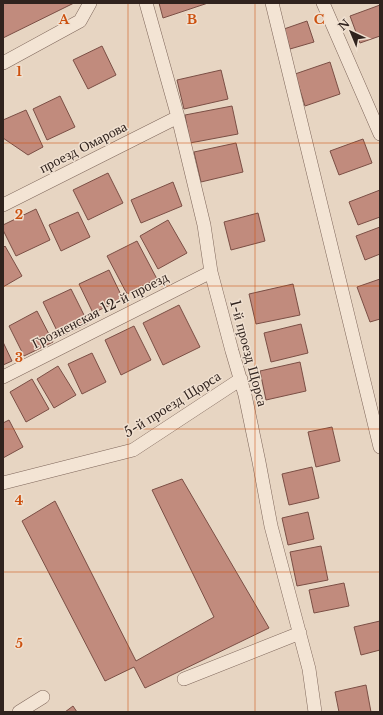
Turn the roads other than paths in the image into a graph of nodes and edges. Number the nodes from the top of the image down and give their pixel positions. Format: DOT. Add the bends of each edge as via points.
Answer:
graph roads {
  1 [pos="90,3"];
  2 [pos="146,3"];
  3 [pos="272,3"];
  4 [pos="323,3"];
  5 [pos="3,63"];
  6 [pos="178,117"];
  7 [pos="380,134"];
  8 [pos="3,205"];
  9 [pos="211,272"];
  10 [pos="3,377"];
  11 [pos="241,379"];
  12 [pos="380,447"];
  13 [pos="3,484"];
  14 [pos="300,633"];
  15 [pos="184,679"];
  16 [pos="43,697"];
  17 [pos="312,710"];
  18 [pos="19,712"];
  1 -- 5 [label="street" via="80,21"];
  2 -- 6 [label="street, 1-й проезд Щорса"];
  3 -- 12 [label="street"];
  4 -- 7 [label="street"];
  6 -- 8 [label="street, проезд Омарова"];
  6 -- 9 [label="street, 1-й проезд Щорса" via="204,225"];
  9 -- 10 [label="street, Грозненская 12-й проезд"];
  9 -- 11 [label="street, 1-й проезд Щорса"];
  11 -- 13 [label="street, 5-й проезд Щорса" via="132,450"];
  11 -- 14 [label="street, 1-й проезд Щорса" via="260,462 271,526"];
  14 -- 15 [label="street"];
  14 -- 17 [label="street, 1-й проезд Щорса" via="309,669"];
  16 -- 18 [label="street"];
}
